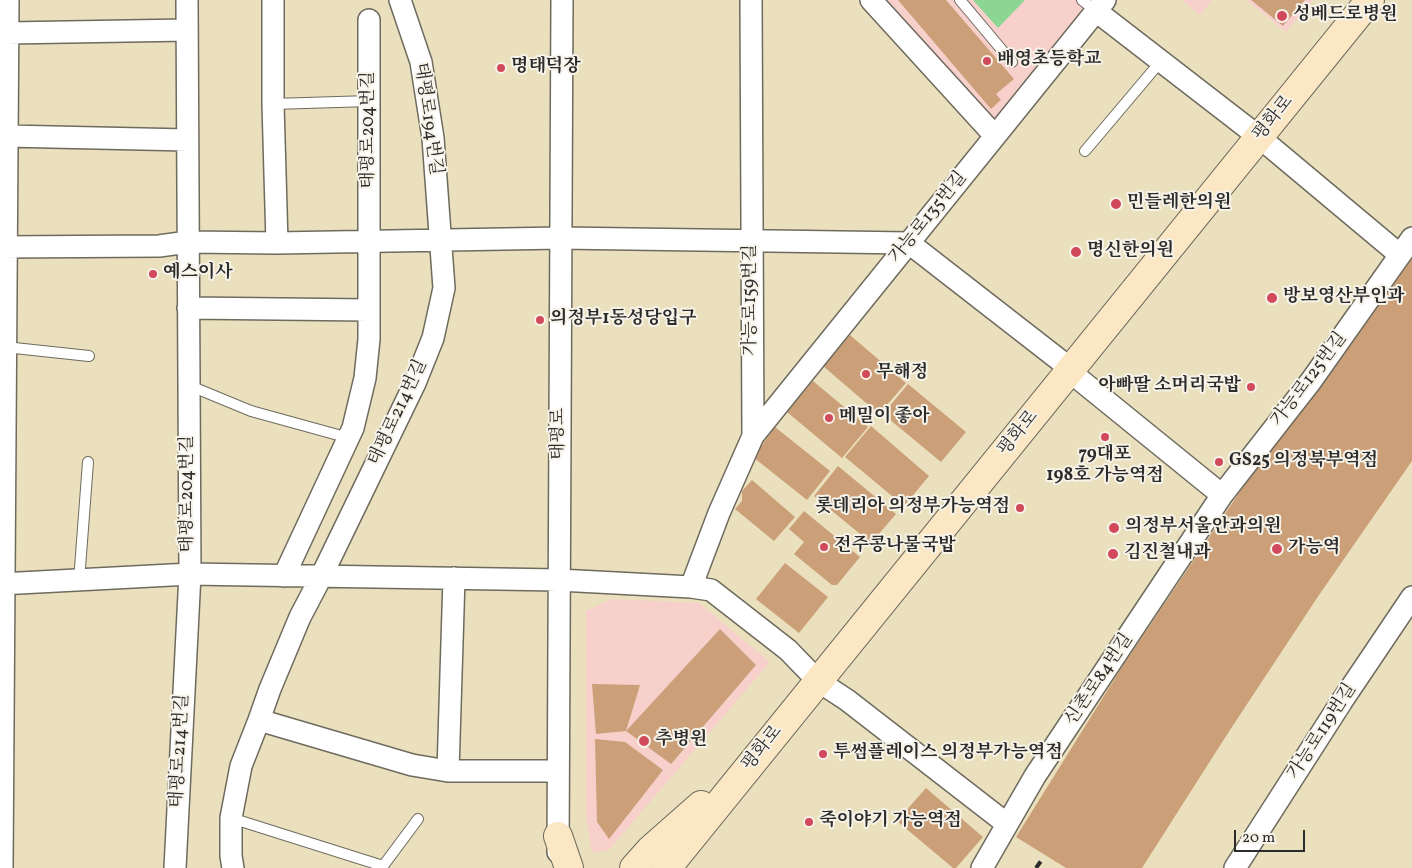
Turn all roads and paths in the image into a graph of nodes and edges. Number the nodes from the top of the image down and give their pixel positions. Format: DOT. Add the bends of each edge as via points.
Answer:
graph roads {
  1 [pos="8,0"];
  2 [pos="187,0"];
  3 [pos="274,0"];
  4 [pos="400,0"];
  5 [pos="562,0"];
  6 [pos="751,0"];
  7 [pos="871,0"];
  8 [pos="960,0"];
  9 [pos="1370,0"];
  10 [pos="1094,4"];
  11 [pos="370,20"];
  12 [pos="187,30"];
  13 [pos="8,34"];
  14 [pos="4,60"];
  15 [pos="1161,61"];
  16 [pos="1012,62"];
  17 [pos="370,101"];
  18 [pos="273,104"];
  19 [pos="7,136"];
  20 [pos="995,136"];
  21 [pos="1259,138"];
  22 [pos="187,140"];
  23 [pos="1086,151"];
  24 [pos="561,238"];
  25 [pos="751,239"];
  26 [pos="369,240"];
  27 [pos="441,240"];
  28 [pos="188,242"];
  29 [pos="277,243"];
  30 [pos="909,243"];
  31 [pos="1406,246"];
  32 [pos="3,247"];
  33 [pos="188,308"];
  34 [pos="369,310"];
  35 [pos="5,347"];
  36 [pos="89,356"];
  37 [pos="1071,369"];
  38 [pos="188,385"];
  39 [pos="753,436"];
  40 [pos="349,438"];
  41 [pos="88,462"];
  42 [pos="1222,495"];
  43 [pos="190,574"];
  44 [pos="284,576"];
  45 [pos="321,578"];
  46 [pos="454,578"];
  47 [pos="559,580"];
  48 [pos="79,581"];
  49 [pos="2,584"];
  50 [pos="691,587"];
  51 [pos="1412,597"];
  52 [pos="818,681"];
  53 [pos="259,720"];
  54 [pos="758,755"];
  55 [pos="448,771"];
  56 [pos="558,772"];
  57 [pos="231,818"];
  58 [pos="418,819"];
  59 [pos="1007,824"];
  60 [pos="558,836"];
  61 [pos="2,868"];
  62 [pos="175,868"];
  63 [pos="233,868"];
  64 [pos="558,868"];
  65 [pos="569,868"];
  66 [pos="634,868"];
  67 [pos="667,868"];
  68 [pos="982,868"];
  69 [pos="1235,868"];
  1 -- 13 [label="street"];
  2 -- 12 [label="street"];
  3 -- 18 [label="street"];
  4 -- 27 [label="street, 태평로194번길" via="421,62 433,138"];
  5 -- 24 [label="street, 태평로"];
  6 -- 25 [label="street, 가능로159번길"];
  7 -- 20 [label="street"];
  8 -- 16 [label="lane"];
  9 -- 21 [label="main road, 평화로"];
  10 -- 15 [label="street"];
  10 -- 20 [label="street, 가능로135번길"];
  11 -- 17 [label="street, 태평로204번길"];
  12 -- 13 [label="street"];
  12 -- 22 [label="street"];
  13 -- 14 [label="street"];
  14 -- 19 [label="street"];
  15 -- 21 [label="street"];
  15 -- 23 [label="lane"];
  17 -- 18 [label="lane"];
  17 -- 26 [label="street, 태평로204번길"];
  18 -- 29 [label="street"];
  19 -- 22 [label="street"];
  19 -- 32 [label="street"];
  20 -- 30 [label="street, 가능로135번길"];
  21 -- 31 [label="street"];
  21 -- 37 [label="main road, 평화로"];
  22 -- 28 [label="street"];
  24 -- 25 [label="street"];
  24 -- 27 [label="street"];
  24 -- 47 [label="street, 태평로"];
  25 -- 30 [label="street"];
  25 -- 39 [label="street, 가능로159번길"];
  26 -- 27 [label="street"];
  26 -- 29 [label="street"];
  26 -- 34 [label="street, 태평로204번길"];
  27 -- 45 [label="street, 태평로214번길" via="444,288 433,338 394,428"];
  28 -- 29 [label="street"];
  28 -- 32 [label="street" via="159,246"];
  28 -- 33 [label="street, 태평로204번길"];
  30 -- 37 [label="street"];
  30 -- 39 [label="street, 가능로135번길"];
  31 -- 42 [label="street, 가능로125번길" via="1311,381"];
  32 -- 35 [label="street"];
  33 -- 34 [label="street"];
  33 -- 38 [label="street, 태평로204번길"];
  34 -- 40 [label="street, 태평로204번길" via="365,378"];
  35 -- 36 [label="lane"];
  35 -- 49 [label="street"];
  37 -- 42 [label="street" via="1078,379"];
  37 -- 52 [label="main road, 평화로"];
  38 -- 40 [label="lane" via="250,411"];
  38 -- 43 [label="street, 태평로204번길"];
  39 -- 50 [label="street, 가능로159번길"];
  40 -- 44 [label="street, 태평로204번길"];
  41 -- 48 [label="lane"];
  42 -- 59 [label="street, 신촌로84번길" via="1035,776"];
  43 -- 44 [label="street"];
  43 -- 48 [label="street"];
  43 -- 62 [label="street, 태평로214번길"];
  44 -- 45 [label="street"];
  45 -- 46 [label="street"];
  45 -- 53 [label="street, 태평로214번길" via="300,617"];
  46 -- 47 [label="street"];
  46 -- 55 [label="street"];
  47 -- 50 [label="street"];
  47 -- 56 [label="street, 태평로"];
  48 -- 49 [label="street"];
  49 -- 61 [label="street"];
  50 -- 52 [label="street" via="711,590 788,650"];
  51 -- 69 [label="street, 가능로119번길"];
  52 -- 54 [label="main road, 평화로"];
  52 -- 59 [label="street"];
  53 -- 55 [label="street" via="412,765"];
  53 -- 57 [label="street, 태평로214번길" via="241,766"];
  54 -- 66 [label="main road" via="650,850"];
  54 -- 67 [label="main road, 평화로"];
  55 -- 56 [label="street"];
  56 -- 60 [label="street, 태평로"];
  57 -- 58 [label="lane" via="383,866"];
  57 -- 63 [label="street, 태평로214번길"];
  59 -- 68 [label="street, 신촌로84번길"];
  60 -- 64 [label="street, 태평로"];
  60 -- 65 [label="main road"];
}
